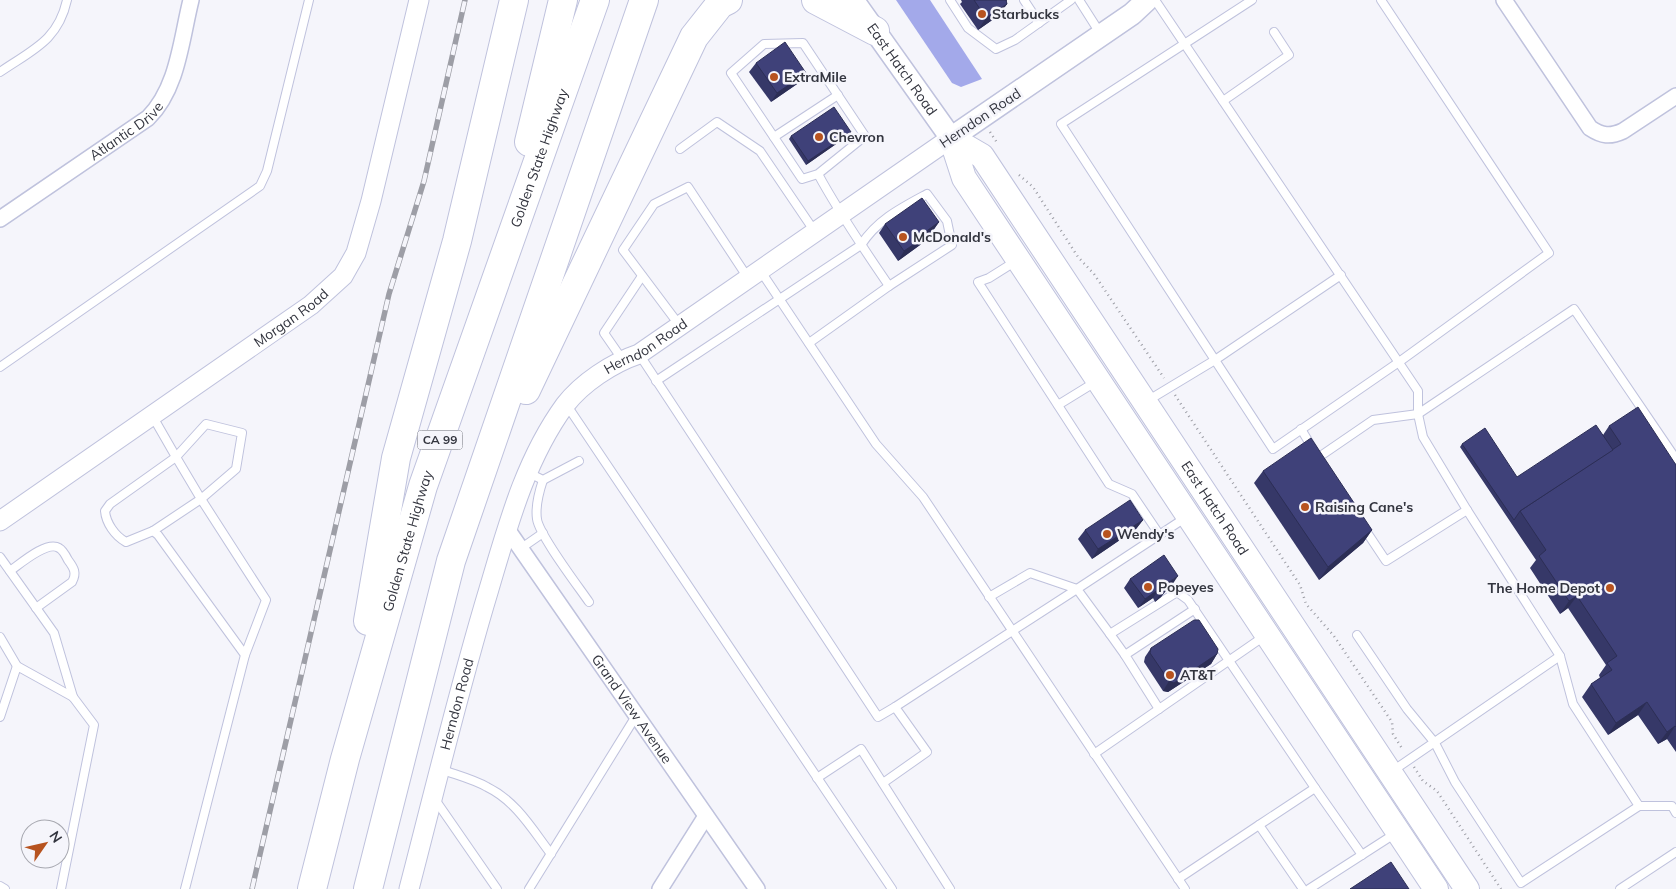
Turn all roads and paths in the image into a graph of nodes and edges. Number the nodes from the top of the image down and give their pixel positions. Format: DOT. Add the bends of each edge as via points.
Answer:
graph roads {
  1 [pos="67,0"];
  2 [pos="191,0"];
  3 [pos="309,0"];
  4 [pos="419,0"];
  5 [pos="514,0"];
  6 [pos="563,0"];
  7 [pos="595,0"];
  8 [pos="644,0"];
  9 [pos="728,0"];
  10 [pos="816,0"];
  11 [pos="853,0"];
  12 [pos="950,0"];
  13 [pos="1024,0"];
  14 [pos="1071,0"];
  15 [pos="1079,0"];
  16 [pos="1147,0"];
  17 [pos="1155,0"];
  18 [pos="1252,0"];
  19 [pos="1381,0"];
  20 [pos="1504,0"];
  21 [pos="1039,23"];
  22 [pos="875,31"];
  23 [pos="1274,32"];
  24 [pos="1101,35"];
  25 [pos="1186,45"];
  26 [pos="0,72"];
  27 [pos="838,95"];
  28 [pos="1676,96"];
  29 [pos="1223,101"];
  30 [pos="981,118"];
  31 [pos="774,137"];
  32 [pos="951,138"];
  33 [pos="680,148"];
  34 [pos="1003,151"];
  35 [pos="1014,168"];
  36 [pos="818,174"];
  37 [pos="840,215"];
  38 [pos="0,220"];
  39 [pos="815,232"];
  40 [pos="861,245"];
  41 [pos="1018,259"];
  42 [pos="754,274"];
  43 [pos="1341,275"];
  44 [pos="642,276"];
  45 [pos="889,286"];
  46 [pos="779,298"];
  47 [pos="485,312"];
  48 [pos="680,326"];
  49 [pos="809,344"];
  50 [pos="630,357"];
  51 [pos="1215,360"];
  52 [pos="1399,362"];
  53 [pos="0,367"];
  54 [pos="1098,380"];
  55 [pos="656,381"];
  56 [pos="1169,386"];
  57 [pos="1145,402"];
  58 [pos="566,404"];
  59 [pos="1058,406"];
  60 [pos="1418,414"];
  61 [pos="153,417"];
  62 [pos="1301,429"];
  63 [pos="176,457"];
  64 [pos="1676,459"];
  65 [pos="579,461"];
  66 [pos="482,471"];
  67 [pos="535,476"];
  68 [pos="201,499"];
  69 [pos="1467,510"];
  70 [pos="1188,516"];
  71 [pos="0,521"];
  72 [pos="1361,524"];
  73 [pos="506,530"];
  74 [pos="153,531"];
  75 [pos="1366,531"];
  76 [pos="543,533"];
  77 [pos="1159,534"];
  78 [pos="1358,536"];
  79 [pos="520,549"];
  80 [pos="0,557"];
  81 [pos="10,571"];
  82 [pos="1077,589"];
  83 [pos="989,597"];
  84 [pos="589,602"];
  85 [pos="36,608"];
  86 [pos="1195,609"];
  87 [pos="1012,631"];
  88 [pos="1110,634"];
  89 [pos="1267,634"];
  90 [pos="1357,635"];
  91 [pos="0,637"];
  92 [pos="245,655"];
  93 [pos="1125,655"];
  94 [pos="1560,656"];
  95 [pos="1230,661"];
  96 [pos="18,666"];
  97 [pos="73,697"];
  98 [pos="895,707"];
  99 [pos="1159,709"];
  100 [pos="636,716"];
  101 [pos="0,717"];
  102 [pos="1435,743"];
  103 [pos="1094,754"];
  104 [pos="345,759"];
  105 [pos="1409,760"];
  106 [pos="440,769"];
  107 [pos="1390,773"];
  108 [pos="818,778"];
  109 [pos="883,782"];
  110 [pos="1315,788"];
  111 [pos="433,796"];
  112 [pos="1639,806"];
  113 [pos="1675,807"];
  114 [pos="706,816"];
  115 [pos="1259,825"];
  116 [pos="1398,831"];
  117 [pos="1676,852"];
  118 [pos="551,854"];
  119 [pos="1362,855"];
  120 [pos="1178,879"];
  121 [pos="0,886"];
  122 [pos="5,889"];
  123 [pos="61,889"];
  124 [pos="185,889"];
  125 [pos="312,889"];
  126 [pos="368,889"];
  127 [pos="409,889"];
  128 [pos="497,889"];
  129 [pos="529,889"];
  130 [pos="660,889"];
  131 [pos="757,889"];
  132 [pos="892,889"];
  133 [pos="950,889"];
  134 [pos="1184,889"];
  135 [pos="1303,889"];
  136 [pos="1309,889"];
  137 [pos="1436,889"];
  138 [pos="1467,889"];
  139 [pos="1501,889"];
  140 [pos="1620,889"];
  1 -- 26 [label="lane" via="63,18 50,38"];
  2 -- 38 [label="street, Atlantic Drive" via="170,84 158,107 148,118"];
  3 -- 53 [label="lane" via="267,171 260,186"];
  4 -- 61 [label="street, Morgan Road" via="371,202 356,253 343,276 312,306"];
  5 -- 104 [label="highway" via="457,241 396,458"];
  6 -- 47 [label="highway"];
  7 -- 47 [label="highway, Golden State Highway / CA 99"];
  8 -- 66 [label="highway"];
  9 -- 66 [label="highway" via="715,9 694,38 536,371"];
  10 -- 22 [label="highway"];
  11 -- 22 [label="main road, East Hatch Road"];
  12 -- 21 [label="lane" via="968,28 996,49"];
  13 -- 21 [label="lane"];
  14 -- 21 [label="lane"];
  15 -- 24 [label="lane"];
  16 -- 24 [label="main road, Herndon Road"];
  17 -- 25 [label="lane"];
  18 -- 25 [label="lane"];
  19 -- 52 [label="lane" via="1549,253"];
  20 -- 28 [label="street" via="1590,128 1604,135 1614,135"];
  22 -- 32 [label="main road, East Hatch Road"];
  23 -- 29 [label="lane" via="1289,55"];
  24 -- 30 [label="main road, Herndon Road"];
  25 -- 29 [label="lane"];
  25 -- 51 [label="lane" via="1062,124"];
  27 -- 31 [label="lane"];
  27 -- 31 [label="lane" via="803,43 764,44 731,72"];
  27 -- 36 [label="lane" via="865,136"];
  29 -- 43 [label="lane"];
  30 -- 32 [label="main road, Herndon Road"];
  30 -- 34 [label="path"];
  31 -- 36 [label="lane" via="802,179"];
  32 -- 37 [label="street, Herndon Road"];
  32 -- 41 [label="main road, East Hatch Road" via="964,178"];
  32 -- 57 [label="main road, East Hatch Road" via="982,156"];
  33 -- 39 [label="lane" via="717,122 760,151"];
  35 -- 56 [label="path" via="1033,187"];
  36 -- 37 [label="lane"];
  37 -- 39 [label="street, Herndon Road"];
  37 -- 40 [label="lane"];
  39 -- 42 [label="street, Herndon Road"];
  40 -- 45 [label="lane"];
  40 -- 45 [label="lane" via="871,229 928,194 947,221 952,245"];
  40 -- 46 [label="lane"];
  41 -- 54 [label="main road, East Hatch Road"];
  41 -- 59 [label="lane" via="990,278 978,282"];
  42 -- 44 [label="lane" via="688,187 654,204 623,250"];
  42 -- 46 [label="lane"];
  42 -- 48 [label="street, Herndon Road"];
  43 -- 51 [label="lane"];
  43 -- 52 [label="lane"];
  44 -- 48 [label="lane"];
  44 -- 50 [label="lane" via="604,333"];
  45 -- 49 [label="lane"];
  46 -- 49 [label="lane"];
  46 -- 55 [label="lane"];
  47 -- 104 [label="highway, Golden State Highway / CA 99" via="423,486"];
  48 -- 50 [label="street, Herndon Road"];
  49 -- 83 [label="lane" via="876,444 923,497"];
  50 -- 55 [label="lane"];
  50 -- 58 [label="street, Herndon Road" via="584,387"];
  51 -- 56 [label="lane"];
  51 -- 62 [label="lane" via="1273,449"];
  52 -- 60 [label="lane" via="1418,390"];
  52 -- 62 [label="lane"];
  54 -- 59 [label="lane"];
  54 -- 70 [label="main road, East Hatch Road"];
  55 -- 98 [label="lane" via="878,717"];
  56 -- 57 [label="lane"];
  56 -- 105 [label="path" via="1300,585 1310,609 1334,636 1392,722 1395,738"];
  57 -- 107 [label="main road, East Hatch Road"];
  58 -- 67 [label="street, Herndon Road" via="540,445"];
  58 -- 108 [label="lane"];
  59 -- 77 [label="lane" via="1109,484 1132,494"];
  60 -- 62 [label="lane" via="1372,420 1316,456"];
  60 -- 64 [label="lane" via="1574,309"];
  60 -- 69 [label="lane" via="1423,437"];
  61 -- 63 [label="lane"];
  61 -- 71 [label="street, Morgan Road"];
  63 -- 68 [label="lane"];
  63 -- 68 [label="lane" via="206,424 242,433 236,469"];
  63 -- 74 [label="lane" via="104,511 105,518 119,538 126,542"];
  65 -- 67 [label="lane"];
  66 -- 126 [label="highway" via="451,561"];
  67 -- 73 [label="street, Herndon Road"];
  67 -- 76 [label="lane" via="537,520"];
  68 -- 74 [label="lane"];
  68 -- 92 [label="lane" via="266,600"];
  69 -- 75 [label="lane" via="1386,561"];
  69 -- 94 [label="lane"];
  70 -- 77 [label="lane"];
  70 -- 89 [label="main road, East Hatch Road"];
  72 -- 75 [label="lane"];
  73 -- 79 [label="street, Grand View Avenue"];
  73 -- 106 [label="street, Herndon Road"];
  74 -- 92 [label="lane"];
  75 -- 78 [label="lane"];
  76 -- 79 [label="lane"];
  76 -- 84 [label="lane"];
  77 -- 82 [label="lane"];
  79 -- 100 [label="street, Grand View Avenue"];
  80 -- 81 [label="lane"];
  81 -- 85 [label="lane"];
  81 -- 85 [label="lane" via="52,545 60,548 75,569 72,582"];
  82 -- 83 [label="lane" via="1030,574"];
  82 -- 87 [label="lane"];
  82 -- 88 [label="lane"];
  83 -- 87 [label="lane"];
  85 -- 97 [label="lane" via="54,633"];
  86 -- 88 [label="lane" via="1177,592"];
  86 -- 93 [label="lane"];
  86 -- 95 [label="lane"];
  87 -- 98 [label="lane"];
  87 -- 103 [label="lane"];
  88 -- 93 [label="lane"];
  89 -- 95 [label="lane"];
  89 -- 116 [label="main road, East Hatch Road"];
  90 -- 102 [label="lane" via="1407,709"];
  91 -- 96 [label="lane"];
  92 -- 124 [label="lane"];
  93 -- 99 [label="lane"];
  94 -- 102 [label="lane"];
  94 -- 112 [label="lane" via="1573,704"];
  95 -- 99 [label="lane"];
  95 -- 110 [label="lane"];
  96 -- 97 [label="lane"];
  96 -- 101 [label="lane"];
  97 -- 123 [label="lane" via="94,725"];
  98 -- 109 [label="lane" via="927,752"];
  99 -- 103 [label="lane"];
  100 -- 114 [label="street, Grand View Avenue"];
  100 -- 118 [label="lane"];
  102 -- 105 [label="lane"];
  102 -- 112 [label="lane" via="1455,782 1521,883"];
  103 -- 120 [label="lane"];
  104 -- 125 [label="highway, Golden State Highway / CA 99"];
  105 -- 107 [label="lane"];
  105 -- 139 [label="path" via="1424,782 1437,791"];
  106 -- 111 [label="street, Herndon Road"];
  106 -- 118 [label="lane" via="487,787 504,798 519,811"];
  107 -- 138 [label="main road, East Hatch Road"];
  108 -- 109 [label="lane" via="861,749"];
  108 -- 132 [label="lane"];
  109 -- 133 [label="lane"];
  110 -- 115 [label="lane"];
  110 -- 119 [label="lane"];
  111 -- 127 [label="street, Herndon Road"];
  111 -- 128 [label="lane"];
  112 -- 113 [label="lane"];
  114 -- 130 [label="street"];
  114 -- 131 [label="street, Grand View Avenue"];
  115 -- 120 [label="lane"];
  115 -- 135 [label="lane"];
  116 -- 119 [label="lane"];
  116 -- 137 [label="main road, East Hatch Road"];
  117 -- 140 [label="lane"];
  118 -- 129 [label="lane"];
  119 -- 136 [label="lane"];
  120 -- 134 [label="lane"];
  121 -- 122 [label="lane"];
}
